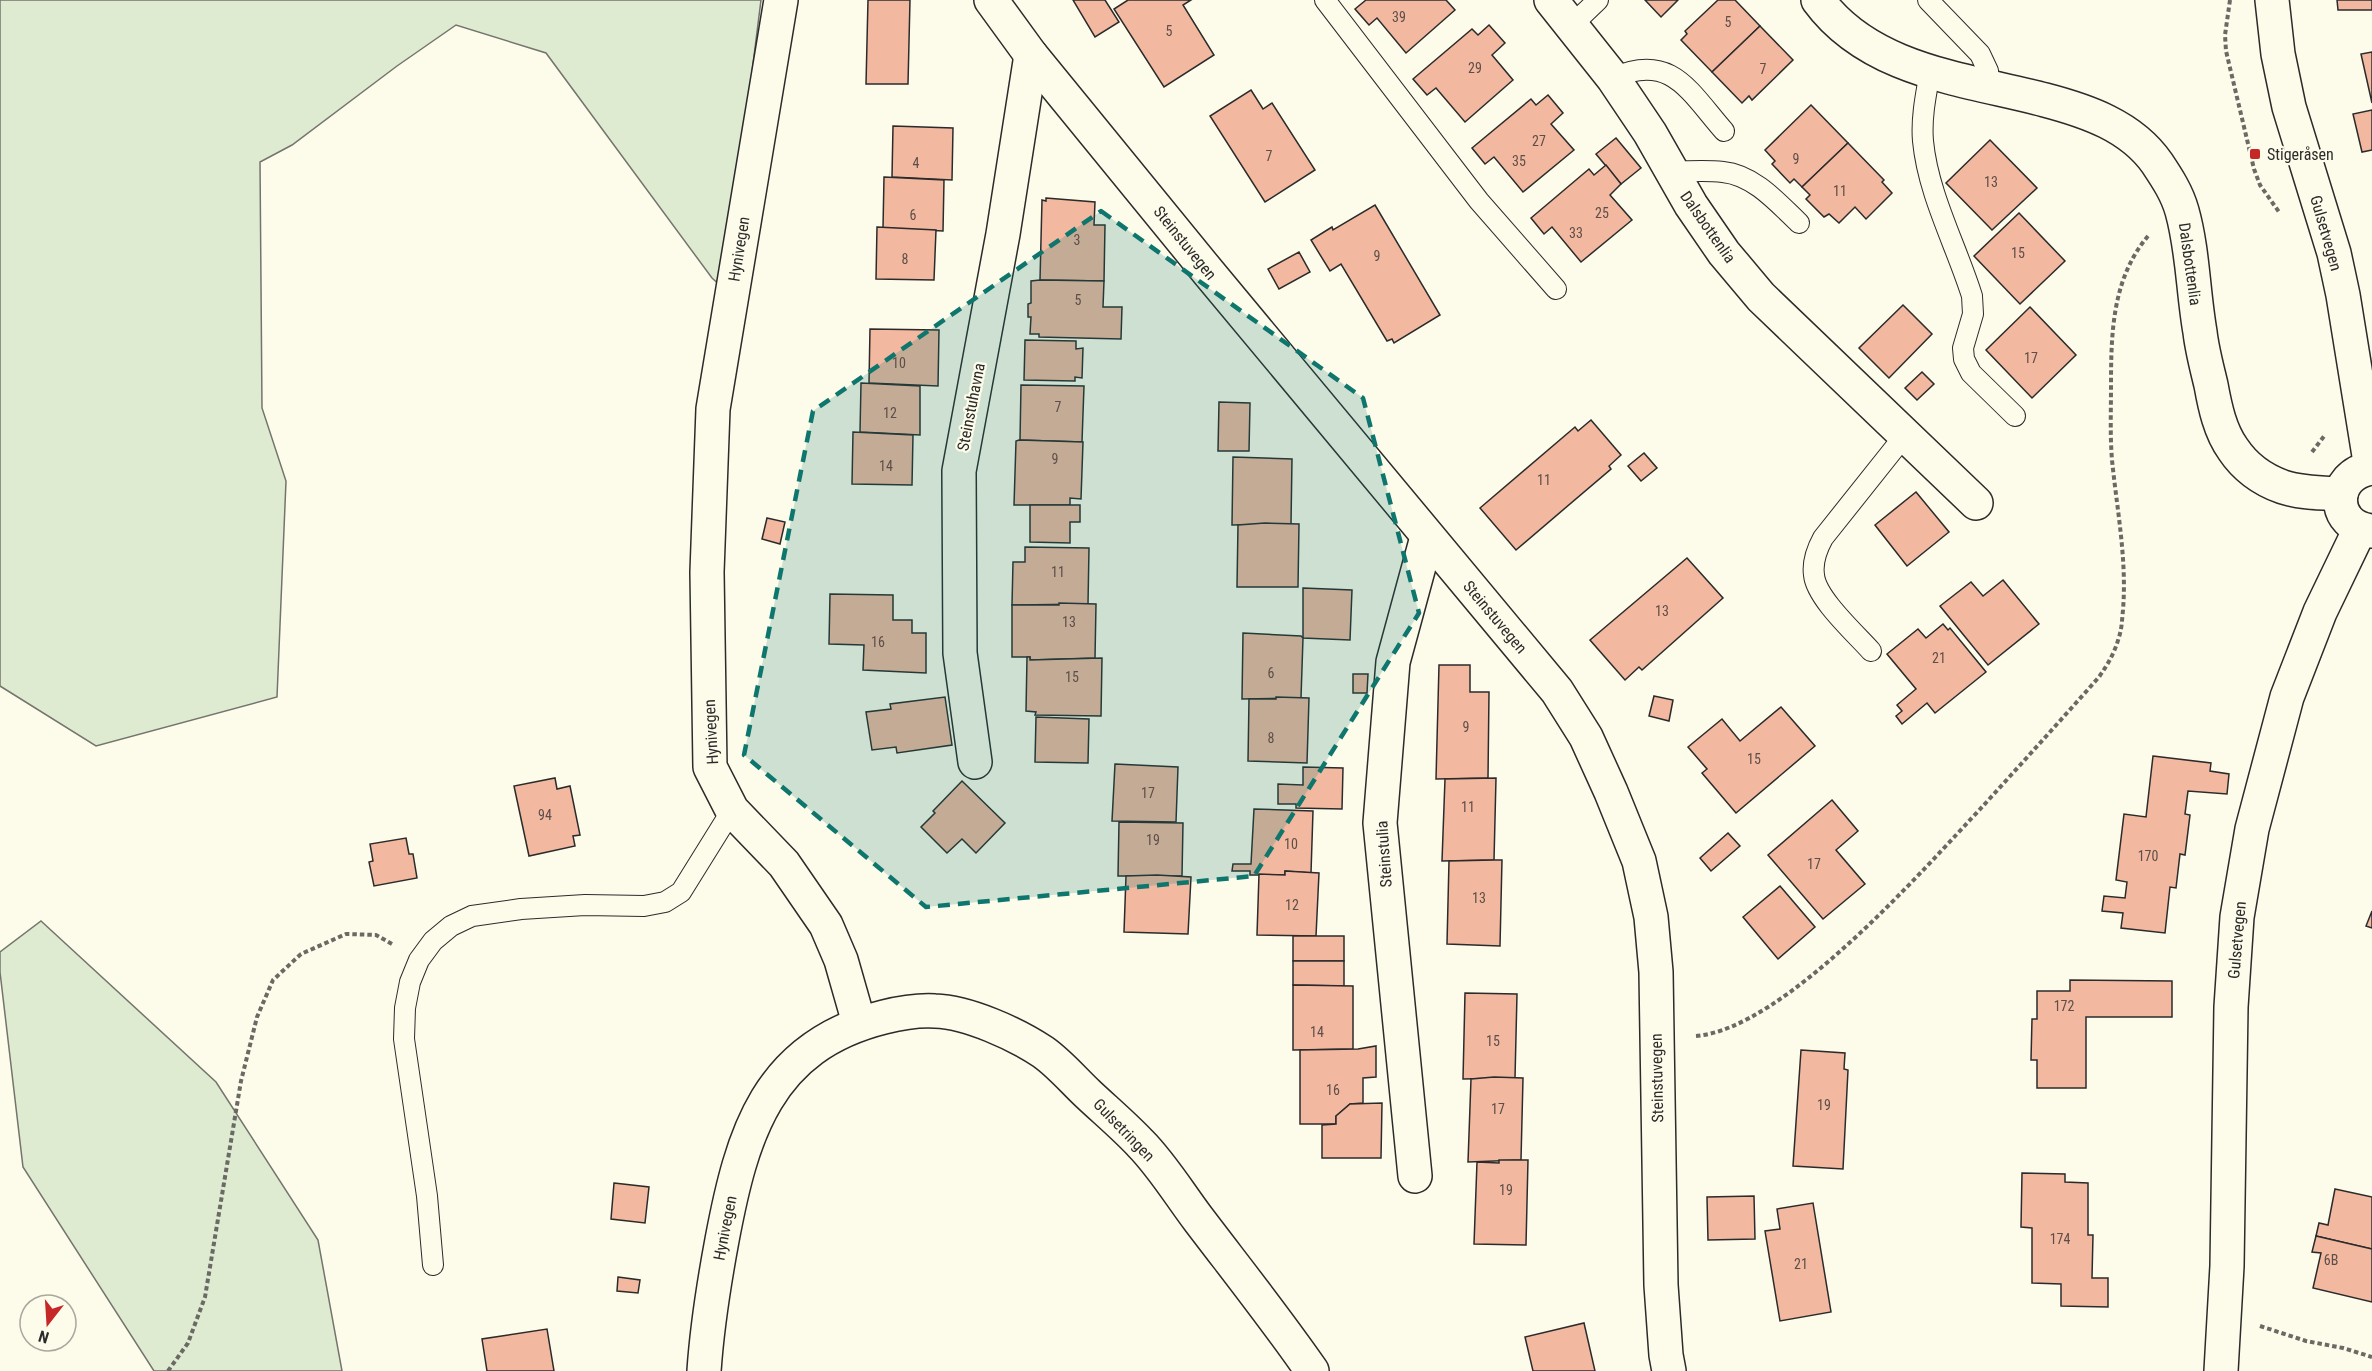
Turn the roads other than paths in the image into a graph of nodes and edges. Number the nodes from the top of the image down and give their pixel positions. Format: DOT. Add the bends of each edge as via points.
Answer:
graph roads {
  1 [pos="781,0"];
  2 [pos="991,0"];
  3 [pos="1551,0"];
  4 [pos="1598,0"];
  5 [pos="1818,0"];
  6 [pos="1928,0"];
  7 [pos="2272,0"];
  8 [pos="1328,1"];
  9 [pos="1572,25"];
  10 [pos="1031,55"];
  11 [pos="1930,72"];
  12 [pos="1613,78"];
  13 [pos="1989,86"];
  14 [pos="1724,131"];
  15 [pos="1672,172"];
  16 [pos="1799,223"];
  17 [pos="1556,289"];
  18 [pos="2015,416"];
  19 [pos="1905,435"];
  20 [pos="2372,468"];
  21 [pos="2341,494"];
  22 [pos="1976,503"];
  23 [pos="2366,530"];
  24 [pos="1427,537"];
  25 [pos="1870,651"];
  26 [pos="975,762"];
  27 [pos="732,810"];
  28 [pos="859,1023"];
  29 [pos="1415,1176"];
  30 [pos="433,1265"];
  31 [pos="704,1371"];
  32 [pos="1312,1371"];
  33 [pos="1669,1371"];
  34 [pos="2221,1371"];
  1 -- 27 [label="street, Hynivegen" via="713,409 707,572 710,767"];
  2 -- 10 [label="street, Steinstuvegen"];
  3 -- 9 [label="street, Dalsbottenlia"];
  4 -- 9 [label="lane"];
  5 -- 11 [label="street, Dalsbottenlia" via="1830,16 1860,41"];
  6 -- 13 [label="lane" via="1980,54 1988,71"];
  7 -- 20 [label="street, Gulsetvegen" via="2289,107 2343,295"];
  8 -- 17 [label="lane" via="1479,201"];
  9 -- 12 [label="street, Dalsbottenlia"];
  10 -- 24 [label="street, Steinstuvegen"];
  10 -- 26 [label="street, Steinstuhavna" via="959,471 960,653"];
  11 -- 13 [label="street, Dalsbottenlia"];
  11 -- 18 [label="lane" via="1923,141 1930,179 1972,296 1973,314 1964,359 1971,373"];
  12 -- 14 [label="lane" via="1632,70 1663,71 1683,84"];
  12 -- 15 [label="street, Dalsbottenlia"];
  13 -- 21 [label="street, Dalsbottenlia" via="2084,110 2136,140 2155,160 2170,181 2182,210 2199,332 2216,408 2232,448 2244,464 2276,484 2300,492"];
  15 -- 16 [label="lane" via="1726,172 1742,177 1767,192"];
  15 -- 19 [label="street, Dalsbottenlia" via="1724,253 1761,297"];
  19 -- 22 [label="street, Dalsbottenlia"];
  19 -- 25 [label="lane" via="1816,552 1814,576 1820,591"];
  20 -- 21 [label="street" via="2351,476"];
  21 -- 23 [label="street" via="2344,515"];
  23 -- 34 [label="street, Gulsetvegen" via="2320,612 2287,697 2253,829 2237,917"];
  24 -- 29 [label="street, Steinstulia" via="1393,662 1380,823"];
  24 -- 33 [label="street, Steinstuvegen" via="1557,691 1586,737 1639,861 1651,917 1656,972 1661,1286"];
  27 -- 28 [label="street, Hynivegen" via="784,864 826,924"];
  27 -- 30 [label="lane" via="681,892 665,902 521,909 472,916 442,933 419,960 405,1008 404,1040 428,1196"];
  28 -- 31 [label="street, Hynivegen" via="801,1058 759,1112 732,1186 705,1344"];
  28 -- 32 [label="street, Gulsetringen" via="901,1013 936,1011 967,1017 1003,1031 1044,1053 1142,1144"];
}
